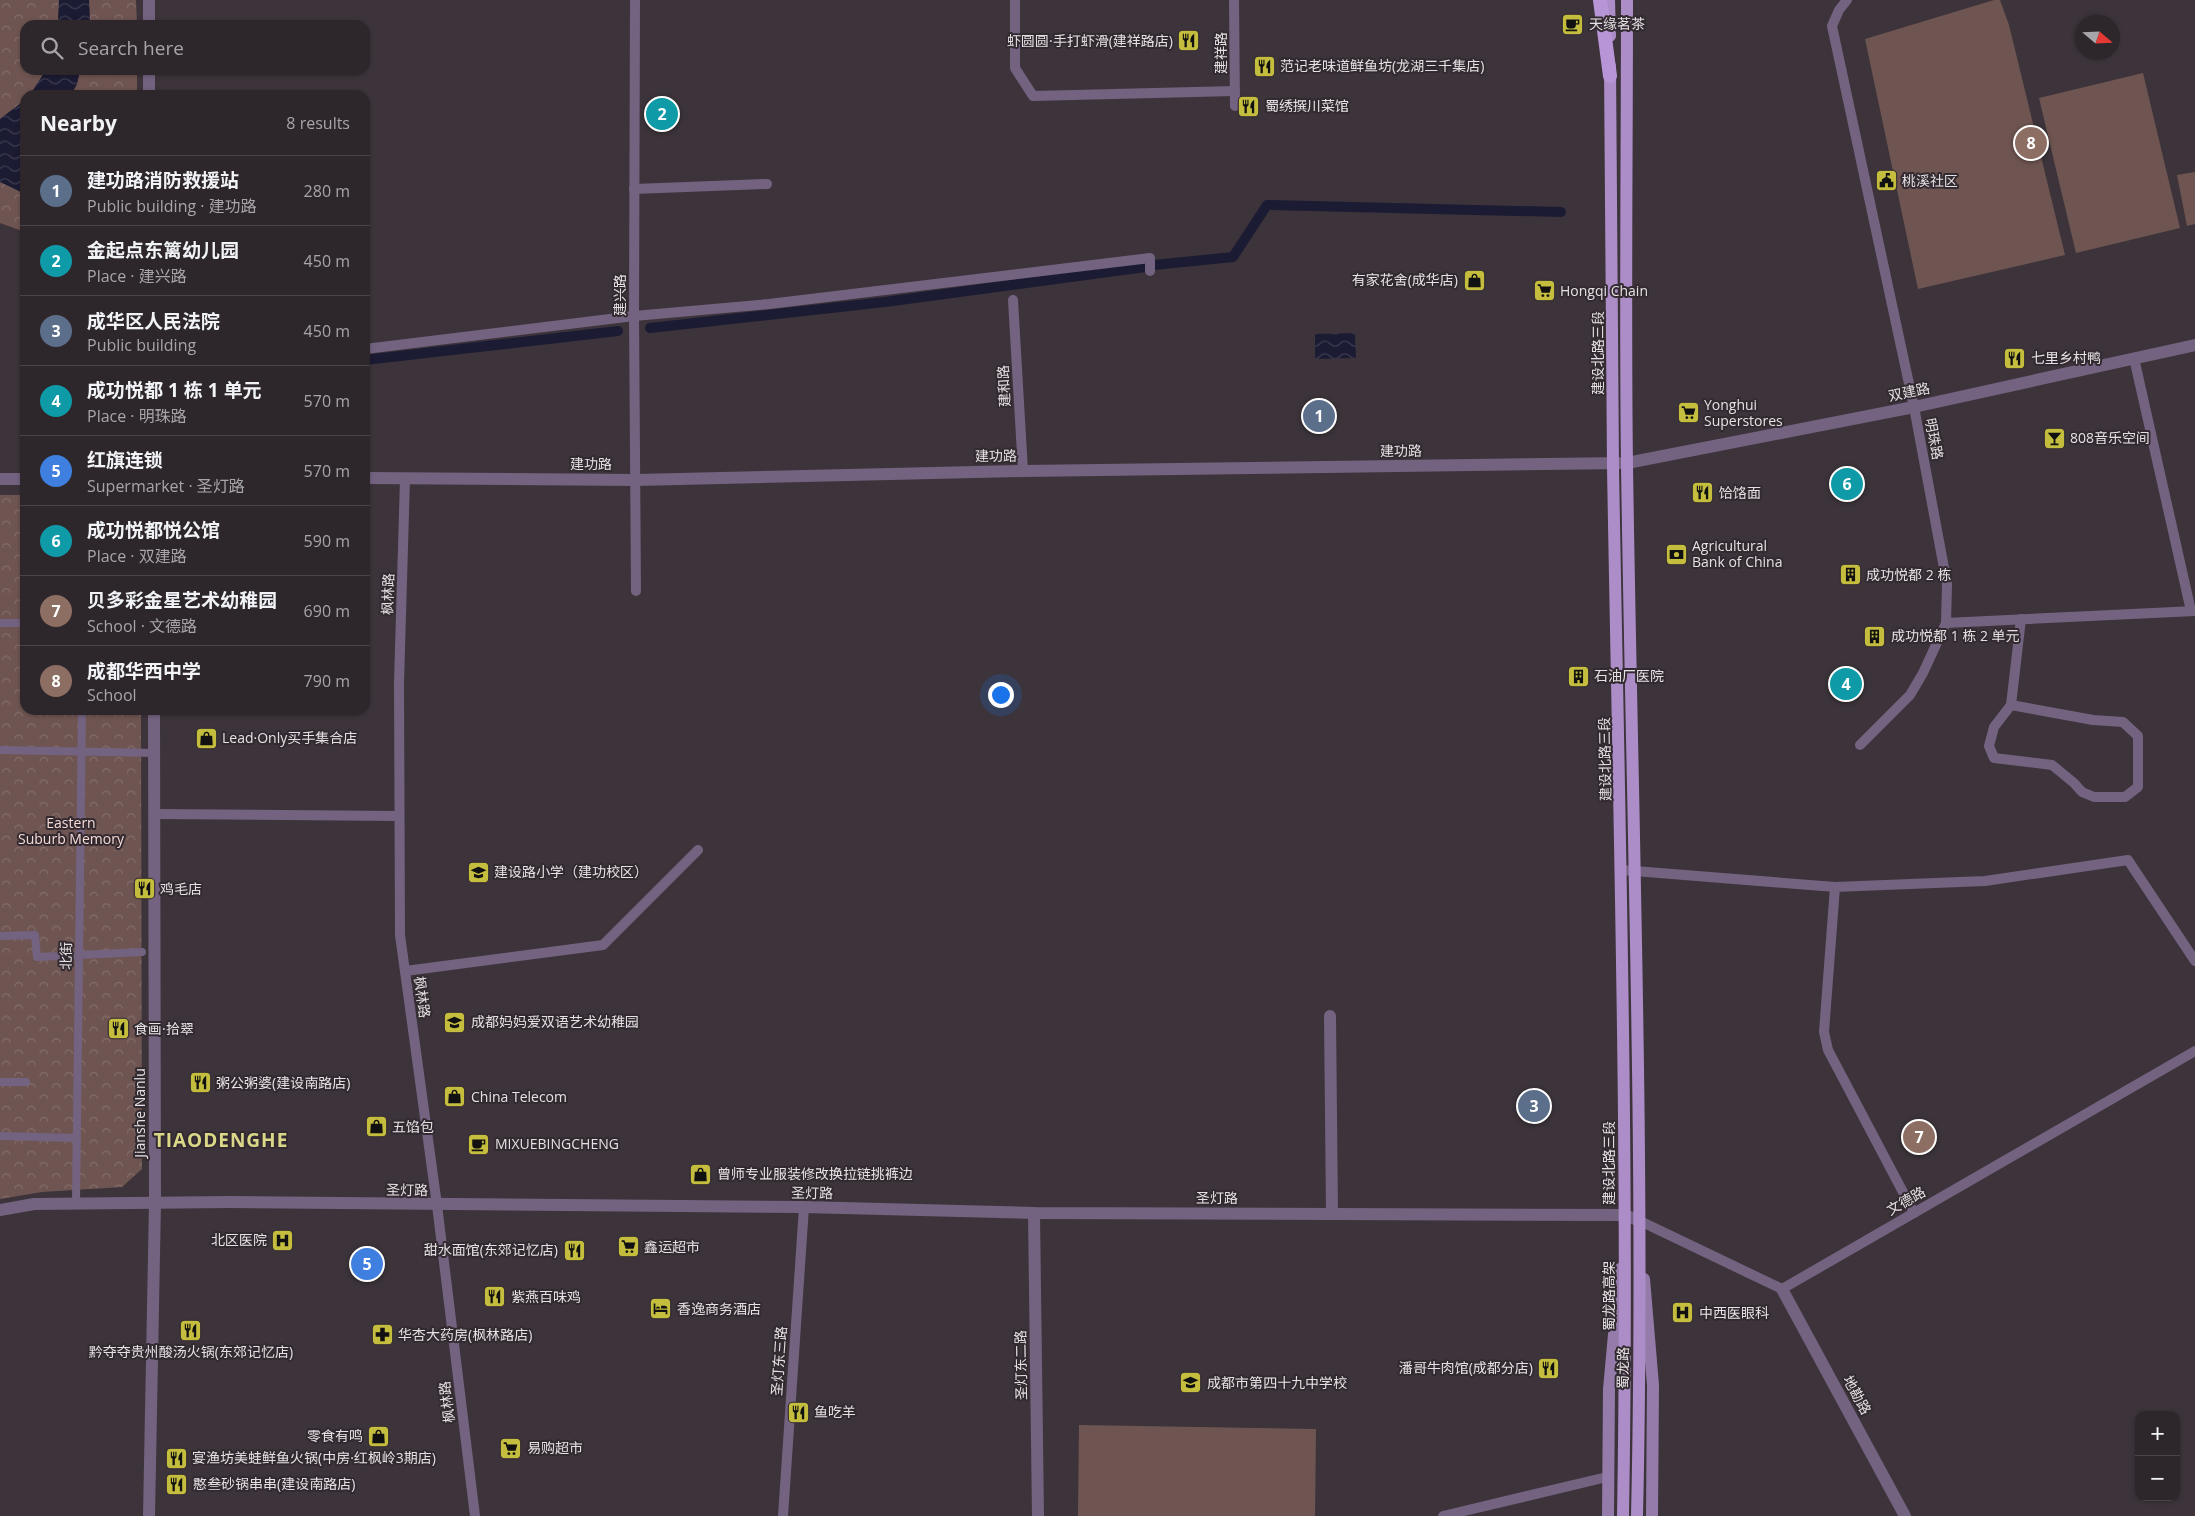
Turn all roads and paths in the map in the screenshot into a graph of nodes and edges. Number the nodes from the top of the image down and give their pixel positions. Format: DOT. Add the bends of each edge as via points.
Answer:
graph roads {
  1 [pos="149,0"];
  2 [pos="635,0"];
  3 [pos="1015,0"];
  4 [pos="1234,0"];
  5 [pos="1600,0"];
  6 [pos="1609,0"];
  7 [pos="1627,0"];
  8 [pos="1847,0"];
  9 [pos="149,20"];
  10 [pos="149,75"];
  11 [pos="1610,76"];
  12 [pos="149,90"];
  13 [pos="1235,91"];
  14 [pos="1235,106"];
  15 [pos="767,184"];
  16 [pos="634,189"];
  17 [pos="1150,271"];
  18 [pos="1013,300"];
  19 [pos="634,316"];
  20 [pos="2195,344"];
  21 [pos="370,348"];
  22 [pos="2134,358"];
  23 [pos="1914,407"];
  24 [pos="1613,463"];
  25 [pos="1627,463"];
  26 [pos="1023,471"];
  27 [pos="370,478"];
  28 [pos="0,479"];
  29 [pos="20,479"];
  30 [pos="405,479"];
  31 [pos="636,480"];
  32 [pos="636,591"];
  33 [pos="2193,611"];
  34 [pos="2021,619"];
  35 [pos="0,623"];
  36 [pos="20,623"];
  37 [pos="1946,623"];
  38 [pos="2011,705"];
  39 [pos="82,715"];
  40 [pos="154,715"];
  41 [pos="1860,745"];
  42 [pos="0,750"];
  43 [pos="81,751"];
  44 [pos="155,753"];
  45 [pos="155,814"];
  46 [pos="398,816"];
  47 [pos="698,850"];
  48 [pos="1622,870"];
  49 [pos="1636,870"];
  50 [pos="1836,887"];
  51 [pos="0,936"];
  52 [pos="142,952"];
  53 [pos="79,955"];
  54 [pos="2195,961"];
  55 [pos="405,970"];
  56 [pos="1330,1016"];
  57 [pos="2195,1051"];
  58 [pos="0,1082"];
  59 [pos="26,1082"];
  60 [pos="0,1136"];
  61 [pos="77,1138"];
  62 [pos="76,1203"];
  63 [pos="155,1203"];
  64 [pos="437,1205"];
  65 [pos="804,1207"];
  66 [pos="0,1210"];
  67 [pos="1034,1213"];
  68 [pos="1332,1213"];
  69 [pos="1914,1213"];
  70 [pos="1625,1215"];
  71 [pos="1640,1221"];
  72 [pos="1782,1289"];
  73 [pos="1607,1478"];
  74 [pos="149,1516"];
  75 [pos="475,1516"];
  76 [pos="783,1516"];
  77 [pos="1038,1516"];
  78 [pos="1443,1516"];
  79 [pos="1608,1516"];
  80 [pos="1623,1516"];
  81 [pos="1637,1516"];
  82 [pos="1652,1516"];
  83 [pos="1905,1516"];
  1 -- 9 [label="street"];
  2 -- 16 [label="street, 建兴路"];
  3 -- 13 [label="street" via="1015,68 1033,96"];
  4 -- 13 [label="street, 建祥路"];
  5 -- 11 [label="highway"];
  6 -- 11 [label="main road, 建设北路三段"];
  7 -- 25 [label="main road, 建设北路三段"];
  8 -- 23 [label="street, 明珠路" via="1832,26"];
  10 -- 12 [label="street"];
  11 -- 24 [label="main road, 建设北路三段"];
  13 -- 14 [label="street, 建祥路"];
  15 -- 16 [label="street"];
  16 -- 19 [label="street, 建兴路"];
  17 -- 19 [label="street" via="1150,258 769,304"];
  18 -- 26 [label="street, 建和路"];
  19 -- 21 [label="street"];
  19 -- 31 [label="street, 建兴路"];
  20 -- 22 [label="street, 双建路"];
  22 -- 23 [label="street, 双建路"];
  22 -- 33 [label="street"];
  23 -- 25 [label="street, 双建路"];
  23 -- 37 [label="street, 明珠路" via="1947,584"];
  24 -- 25 [label="street, 建功路"];
  24 -- 26 [label="street, 建功路"];
  24 -- 48 [label="main road, 建设北路三段"];
  25 -- 49 [label="main road, 建设北路三段"];
  26 -- 31 [label="street, 建功路"];
  27 -- 30 [label="street, 建功路"];
  28 -- 29 [label="street"];
  30 -- 31 [label="street, 建功路"];
  30 -- 46 [label="street, 枫林路" via="398,683"];
  31 -- 32 [label="street, 建兴路"];
  33 -- 34 [label="street"];
  34 -- 37 [label="street"];
  34 -- 38 [label="street"];
  35 -- 36 [label="street"];
  37 -- 41 [label="street, 明珠路" via="1924,673 1910,695"];
  38 -- 38 [label="street" via="1994,727 1989,746 1994,758 2052,765 2082,792 2094,798 2125,798 2138,787 2138,736 2123,722 2093,720"];
  39 -- 43 [label="street, 北街"];
  40 -- 44 [label="street, Jianshe Nanlu"];
  42 -- 43 [label="street"];
  43 -- 44 [label="street"];
  43 -- 53 [label="street, 北街"];
  44 -- 45 [label="street, Jianshe Nanlu"];
  45 -- 46 [label="street"];
  45 -- 63 [label="street, Jianshe Nanlu"];
  46 -- 55 [label="street, 枫林路" via="400,935"];
  47 -- 55 [label="street" via="603,946"];
  48 -- 49 [label="street"];
  48 -- 70 [label="main road, 建设北路三段"];
  49 -- 50 [label="street"];
  49 -- 71 [label="main road, 建设北路三段"];
  50 -- 54 [label="street" via="1985,881 2128,860"];
  50 -- 69 [label="street" via="1824,1032 1828,1050"];
  51 -- 53 [label="street" via="35,935 37,957"];
  52 -- 53 [label="street"];
  53 -- 61 [label="street, 北街"];
  55 -- 64 [label="street, 枫林路"];
  56 -- 68 [label="street"];
  57 -- 69 [label="street, 文德路"];
  58 -- 59 [label="street"];
  60 -- 61 [label="street"];
  61 -- 62 [label="street, 北街"];
  62 -- 63 [label="street, 圣灯路"];
  62 -- 66 [label="street, 圣灯路" via="34,1204"];
  63 -- 64 [label="street, 圣灯路"];
  63 -- 74 [label="street, Jianshe Nanlu"];
  64 -- 65 [label="street, 圣灯路"];
  64 -- 75 [label="street, 枫林路"];
  65 -- 67 [label="street, 圣灯路"];
  65 -- 76 [label="street, 圣灯东三路"];
  67 -- 68 [label="street, 圣灯路"];
  67 -- 77 [label="street, 圣灯东二路"];
  68 -- 70 [label="street, 圣灯路"];
  69 -- 72 [label="street, 文德路"];
  70 -- 71 [label="street"];
  70 -- 73 [label="main road, 建设北路三段" via="1609,1389"];
  70 -- 80 [label="main road, 蜀龙路高架"];
  71 -- 72 [label="street"];
  71 -- 81 [label="main road, 蜀龙路"];
  71 -- 82 [label="main road, 建设北路三段" via="1653,1385"];
  72 -- 83 [label="street, 地勘路"];
  73 -- 78 [label="street"];
  73 -- 79 [label="main road, 建设北路三段"];
}
